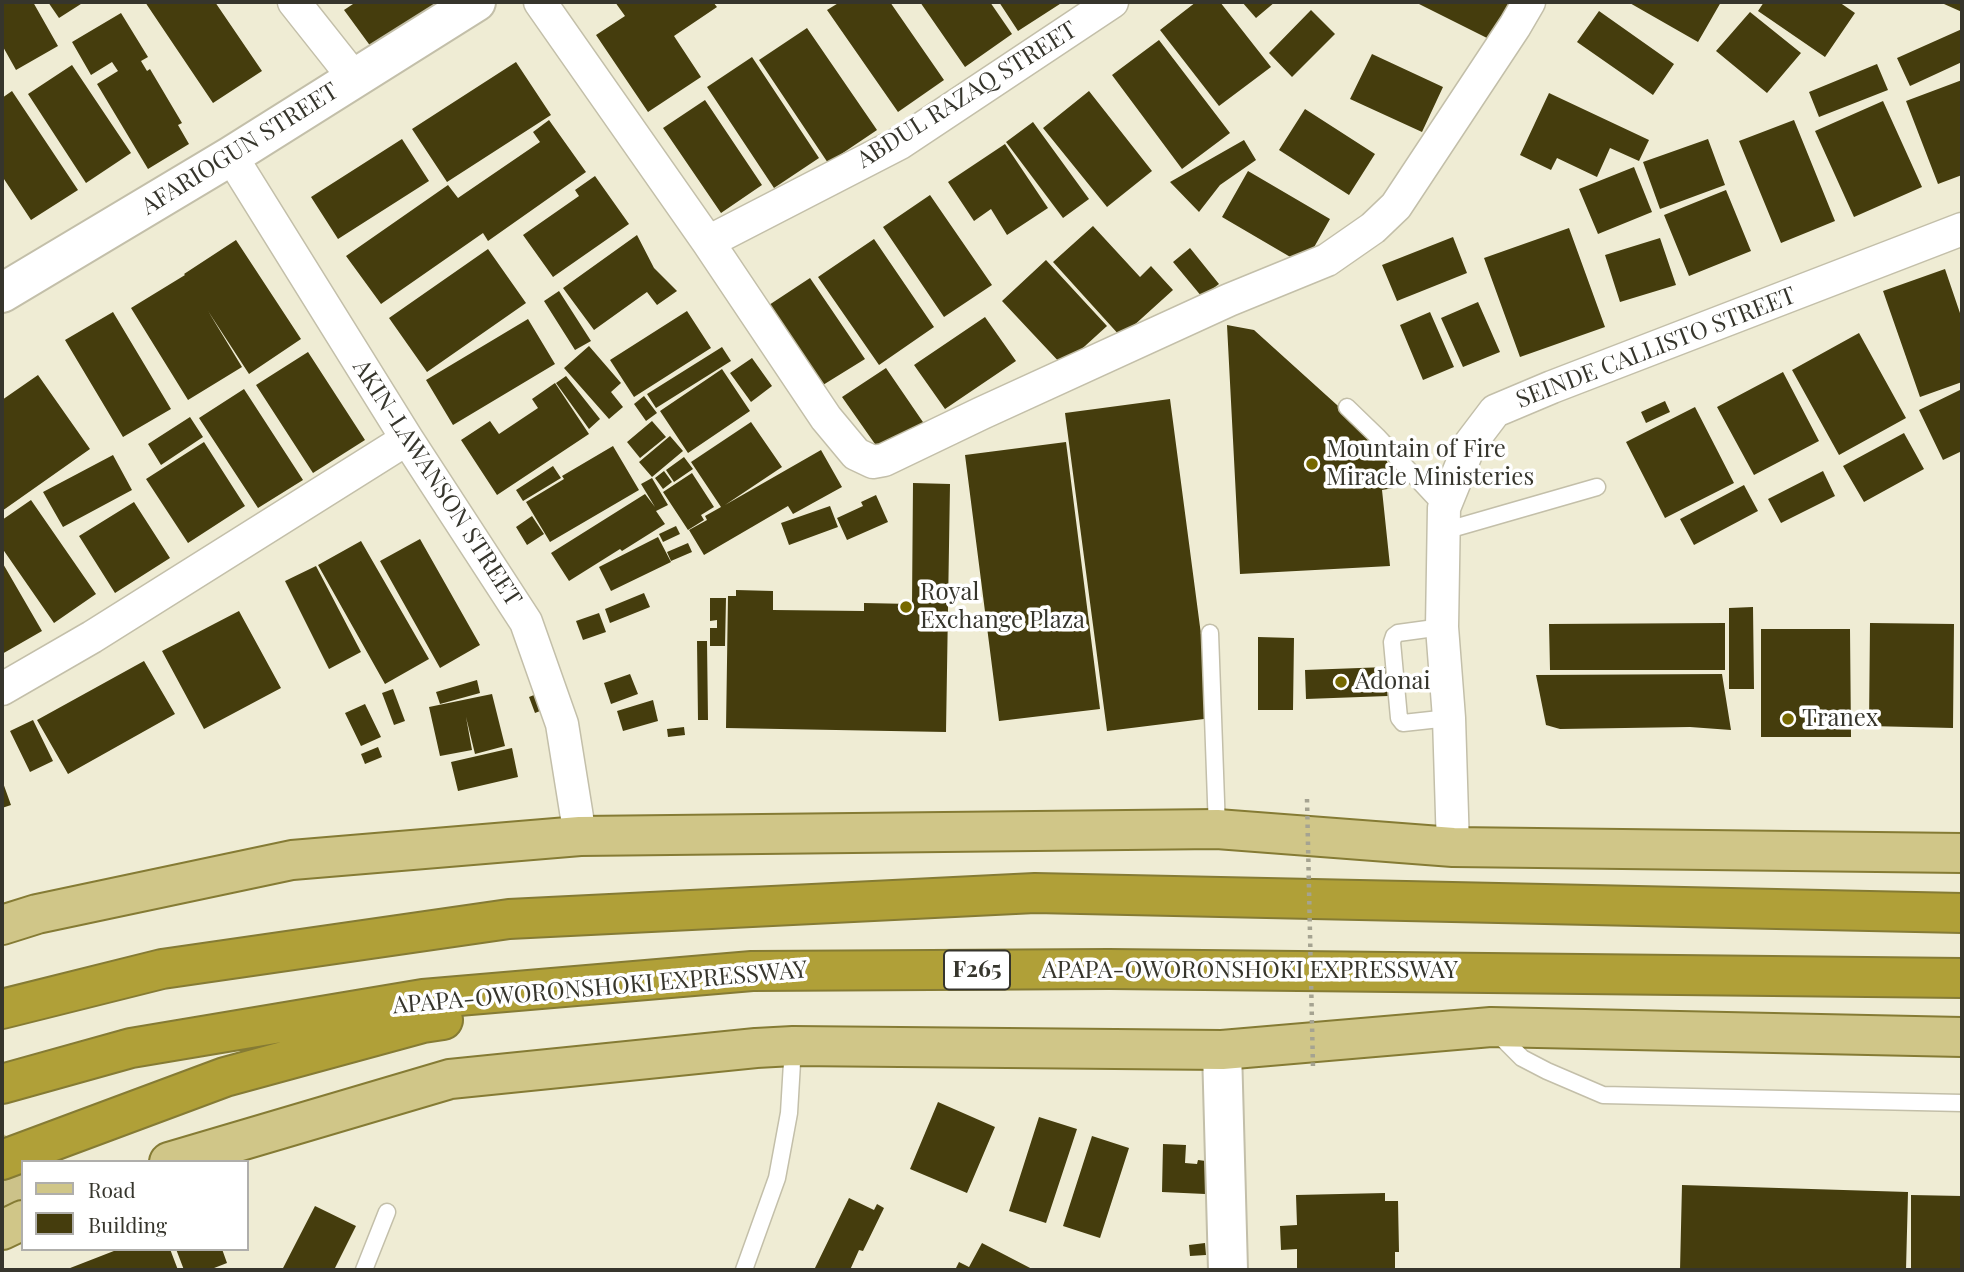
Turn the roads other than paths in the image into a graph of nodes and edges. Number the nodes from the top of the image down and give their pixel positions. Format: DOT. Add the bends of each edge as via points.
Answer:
graph roads {
  1 [pos="294,2"];
  2 [pos="476,2"];
  3 [pos="540,2"];
  4 [pos="1112,2"];
  5 [pos="1529,2"];
  6 [pos="355,79"];
  7 [pos="231,156"];
  8 [pos="1962,229"];
  9 [pos="708,242"];
  10 [pos="2,293"];
  11 [pos="1347,407"];
  12 [pos="407,439"];
  13 [pos="1597,487"];
  14 [pos="1444,520"];
  15 [pos="1442,626"];
  16 [pos="1210,633"];
  17 [pos="2,689"];
  18 [pos="1449,718"];
  19 [pos="1217,829"];
  20 [pos="579,836"];
  21 [pos="1453,847"];
  22 [pos="1962,853"];
  23 [pos="1962,913"];
  24 [pos="2,925"];
  25 [pos="752,971"];
  26 [pos="1962,978"];
  27 [pos="2,1009"];
  28 [pos="1491,1027"];
  29 [pos="1962,1037"];
  30 [pos="793,1046"];
  31 [pos="1222,1050"];
  32 [pos="2,1084"];
  33 [pos="1962,1102"];
  34 [pos="2,1160"];
  35 [pos="176,1160"];
  36 [pos="387,1213"];
  37 [pos="21,1221"];
  38 [pos="2,1230"];
  39 [pos="364,1270"];
  40 [pos="744,1270"];
  41 [pos="1228,1270"];
  1 -- 6 [label="street"];
  2 -- 6 [label="street, AFARIOGUN STREET"];
  3 -- 9 [label="street"];
  4 -- 9 [label="street, ABDUL RAZAQ STREET" via="900,143"];
  5 -- 9 [label="street" via="1396,206 1373,229 1327,260 1216,305 884,460 873,462 856,454 826,418"];
  6 -- 7 [label="street, AFARIOGUN STREET"];
  7 -- 10 [label="street, AFARIOGUN STREET"];
  7 -- 12 [label="street, AKIN-LAWANSON STREET"];
  8 -- 14 [label="street, SEINDE CALLISTO STREET" via="1495,411 1470,444"];
  11 -- 14 [label="lane" via="1377,436"];
  12 -- 17 [label="street"];
  12 -- 20 [label="street, AKIN-LAWANSON STREET" via="526,622 562,724"];
  13 -- 14 [label="lane"];
  14 -- 15 [label="street, SEINDE CALLISTO STREET"];
  15 -- 18 [label="street, SEINDE CALLISTO STREET"];
  15 -- 18 [label="lane" via="1398,633 1392,642 1399,718 1403,723"];
  16 -- 19 [label="lane"];
  18 -- 21 [label="street, SEINDE CALLISTO STREET"];
  19 -- 20 [label="main road"];
  19 -- 21 [label="main road"];
  20 -- 24 [label="main road" via="292,860"];
  21 -- 22 [label="main road"];
  23 -- 27 [label="highway" via="1049,894 509,919 162,970"];
  25 -- 26 [label="highway, APAPA-OWORONSHOKI EXPRESSWAY / F265" via="1109,969"];
  25 -- 32 [label="highway, APAPA-OWORONSHOKI EXPRESSWAY / F265" via="423,999 131,1048"];
  25 -- 34 [label="highway" via="423,1023 225,1077"];
  28 -- 29 [label="main road"];
  28 -- 31 [label="main road"];
  28 -- 33 [label="lane" via="1522,1058 1603,1095"];
  30 -- 31 [label="main road"];
  30 -- 35 [label="main road" via="450,1079"];
  30 -- 40 [label="lane" via="789,1112 777,1178"];
  31 -- 41 [label="street"];
  36 -- 39 [label="lane"];
  37 -- 38 [label="main road"];
}
